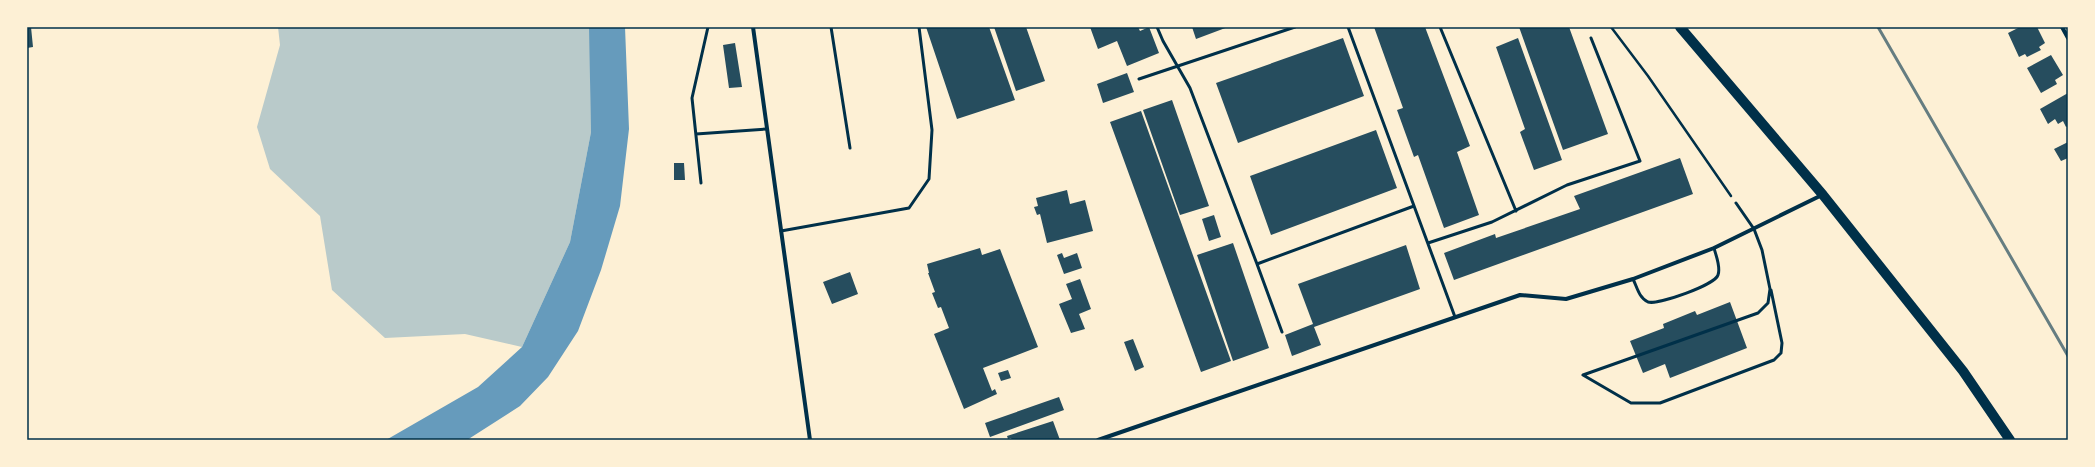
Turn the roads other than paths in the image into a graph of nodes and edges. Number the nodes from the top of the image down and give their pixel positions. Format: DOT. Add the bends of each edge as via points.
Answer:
graph roads {
  1 [pos="708,27"];
  2 [pos="752,27"];
  3 [pos="831,27"];
  4 [pos="919,27"];
  5 [pos="1157,27"];
  6 [pos="1295,27"];
  7 [pos="1348,27"];
  8 [pos="1440,27"];
  9 [pos="1680,27"];
  10 [pos="2062,27"];
  11 [pos="1591,38"];
  12 [pos="2068,38"];
  13 [pos="1177,66"];
  14 [pos="1140,80"];
  15 [pos="767,130"];
  16 [pos="696,134"];
  17 [pos="850,148"];
  18 [pos="701,183"];
  19 [pos="1823,195"];
  20 [pos="1736,203"];
  21 [pos="1414,206"];
  22 [pos="1516,210"];
  23 [pos="1754,229"];
  24 [pos="781,231"];
  25 [pos="1428,243"];
  26 [pos="1714,248"];
  27 [pos="1257,264"];
  28 [pos="1633,279"];
  29 [pos="1770,288"];
  30 [pos="1455,317"];
  31 [pos="1282,332"];
  32 [pos="810,440"];
  33 [pos="1098,440"];
  34 [pos="2010,440"];
  1 -- 16 [label="lane" via="692,98"];
  2 -- 15 [label="street"];
  3 -- 17 [label="lane"];
  4 -- 24 [label="lane" via="932,130 929,180 909,208"];
  5 -- 13 [label="lane"];
  6 -- 13 [label="lane"];
  7 -- 21 [label="lane"];
  8 -- 22 [label="lane"];
  9 -- 19 [label="main road"];
  10 -- 12 [label="street"];
  11 -- 22 [label="lane" via="1640,161 1567,185"];
  13 -- 14 [label="lane"];
  13 -- 27 [label="lane" via="1190,88"];
  15 -- 16 [label="lane"];
  15 -- 24 [label="street"];
  16 -- 18 [label="lane"];
  19 -- 23 [label="street"];
  19 -- 34 [label="main road" via="1963,371"];
  20 -- 23 [label="lane"];
  21 -- 25 [label="lane"];
  21 -- 27 [label="lane"];
  22 -- 25 [label="lane" via="1492,222"];
  23 -- 26 [label="street"];
  23 -- 29 [label="lane" via="1762,250"];
  24 -- 32 [label="street"];
  25 -- 30 [label="lane"];
  26 -- 28 [label="street"];
  26 -- 28 [label="lane" via="1719,274 1715,280 1704,286 1657,303 1648,302 1641,297"];
  27 -- 31 [label="lane"];
  28 -- 30 [label="street" via="1566,299 1520,295"];
  29 -- 29 [label="lane" via="1768,303 1758,313 1583,375 1630,403 1660,403 1774,360 1781,353 1782,343"];
  30 -- 33 [label="street"];
}
